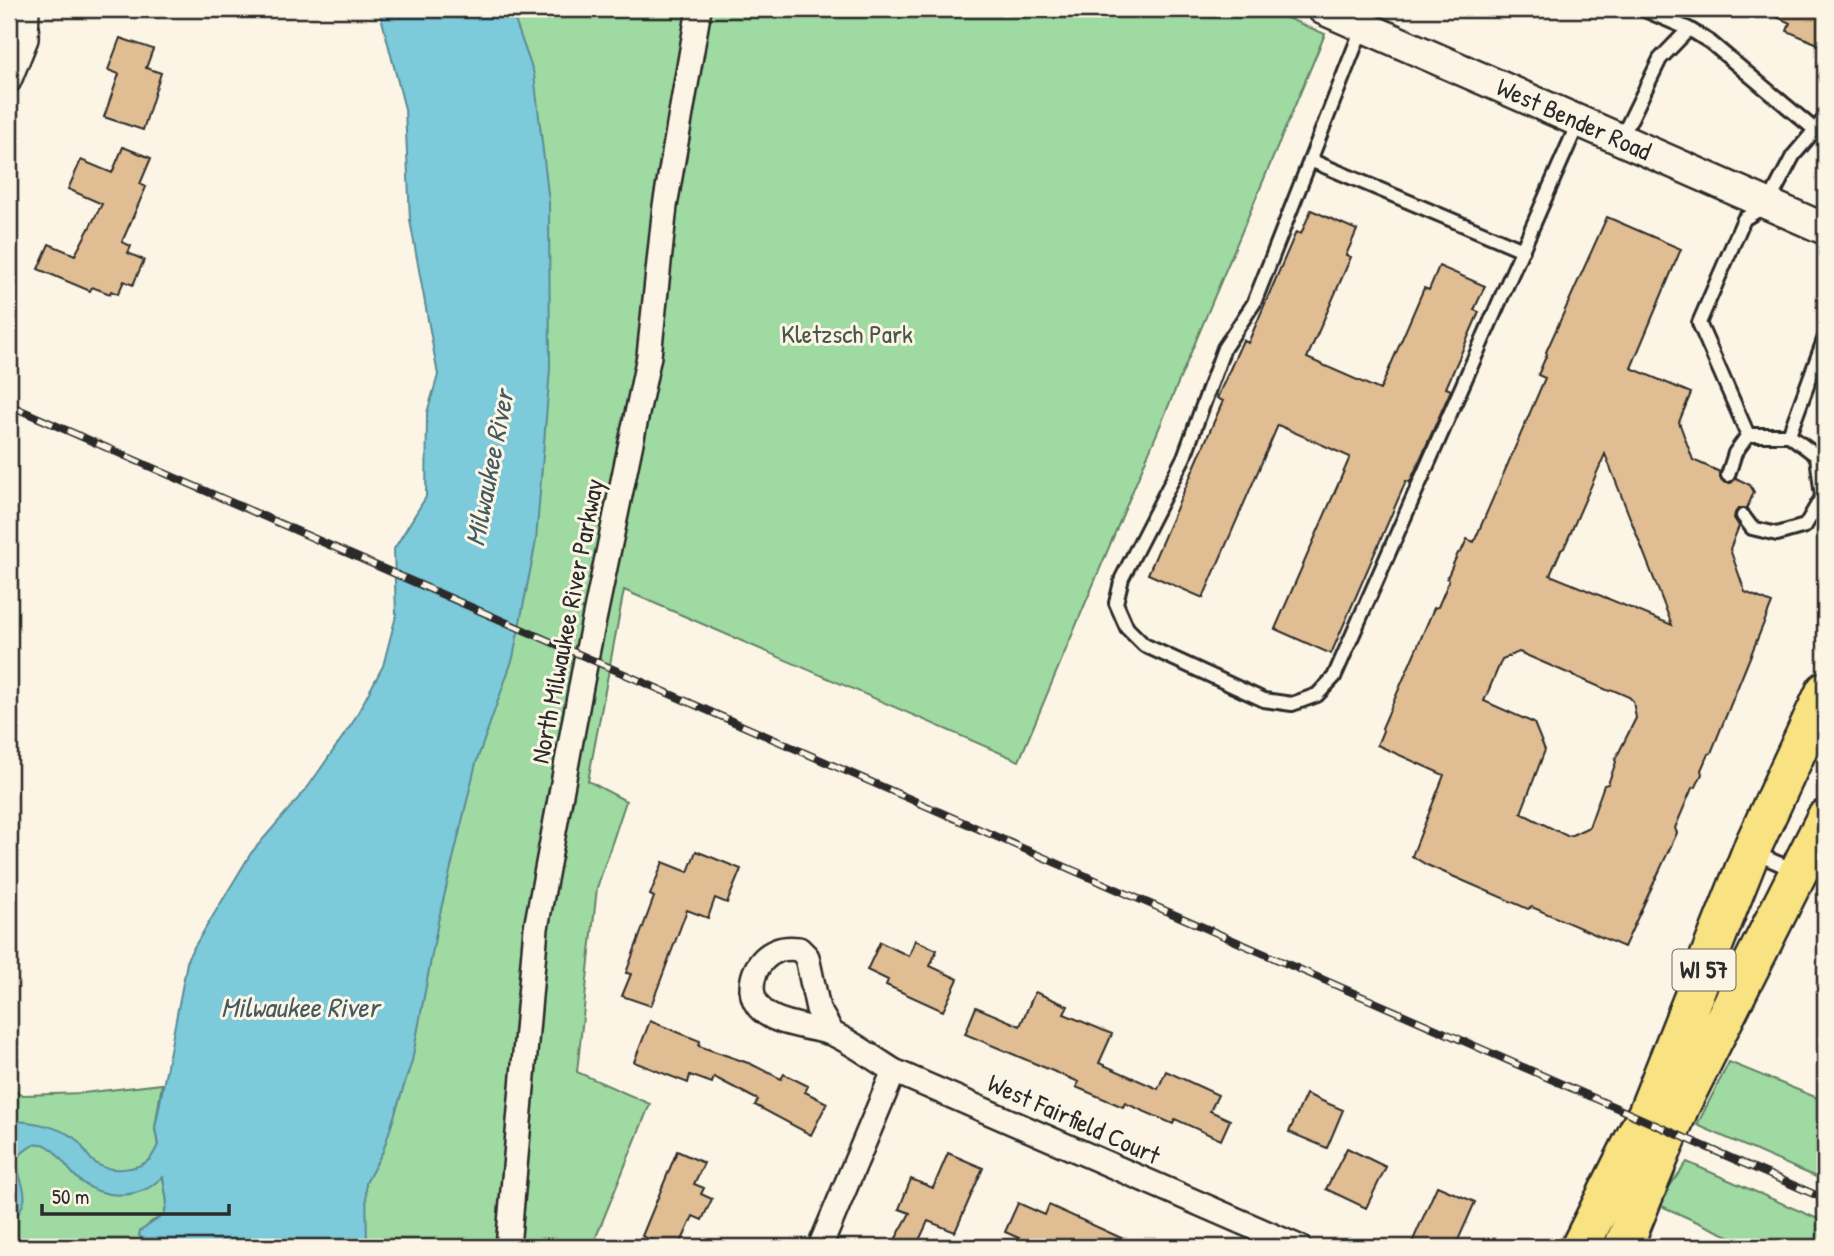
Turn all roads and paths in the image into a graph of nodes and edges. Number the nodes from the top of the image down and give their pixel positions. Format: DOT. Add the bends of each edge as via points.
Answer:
graph roads {
  1 [pos="27,9"];
  2 [pos="699,9"];
  3 [pos="1324,9"];
  4 [pos="1642,9"];
  5 [pos="1363,26"];
  6 [pos="1689,29"];
  7 [pos="9,81"];
  8 [pos="1825,118"];
  9 [pos="1580,121"];
  10 [pos="1815,130"];
  11 [pos="1621,139"];
  12 [pos="1310,160"];
  13 [pos="1768,204"];
  14 [pos="1825,229"];
  15 [pos="1523,250"];
  16 [pos="1825,337"];
  17 [pos="1748,435"];
  18 [pos="1789,435"];
  19 [pos="1728,475"];
  20 [pos="1743,516"];
  21 [pos="1825,691"];
  22 [pos="1825,819"];
  23 [pos="1751,851"];
  24 [pos="1800,872"];
  25 [pos="832,1033"];
  26 [pos="894,1071"];
  27 [pos="508,1247"];
  28 [pos="820,1247"];
  29 [pos="1298,1247"];
  30 [pos="1580,1247"];
  31 [pos="1623,1247"];
  1 -- 7 [label="street" via="26,38"];
  2 -- 27 [label="street, North Milwaukee River Parkway" via="666,206 649,356 536,928"];
  3 -- 5 [label="street, West Bender Road"];
  4 -- 6 [label="lane"];
  5 -- 9 [label="street, West Bender Road"];
  5 -- 12 [label="lane"];
  6 -- 10 [label="lane"];
  6 -- 11 [label="lane" via="1660,59"];
  8 -- 10 [label="lane"];
  9 -- 11 [label="street, West Bender Road"];
  9 -- 15 [label="lane"];
  10 -- 13 [label="lane" via="1793,156"];
  11 -- 13 [label="street, West Bender Road"];
  12 -- 15 [label="lane"];
  12 -- 15 [label="lane" via="1254,303 1223,348 1184,457 1122,578 1116,603 1127,628 1144,645 1264,700 1292,704 1317,695 1334,677"];
  13 -- 14 [label="street, West Bender Road"];
  13 -- 17 [label="lane" via="1744,219 1699,323"];
  16 -- 18 [label="lane"];
  17 -- 18 [label="lane"];
  17 -- 19 [label="lane" via="1735,453"];
  18 -- 20 [label="lane" via="1817,456 1822,497 1805,526 1777,534 1752,528"];
  21 -- 23 [label="main road, WI 57"];
  22 -- 24 [label="main road, WI 57"];
  23 -- 24 [label="lane"];
  23 -- 30 [label="main road, WI 57" via="1647,1113"];
  24 -- 31 [label="main road, WI 57" via="1680,1107"];
  25 -- 26 [label="street, West Fairfield Court"];
  26 -- 28 [label="street"];
  26 -- 29 [label="street, West Fairfield Court"];
}
